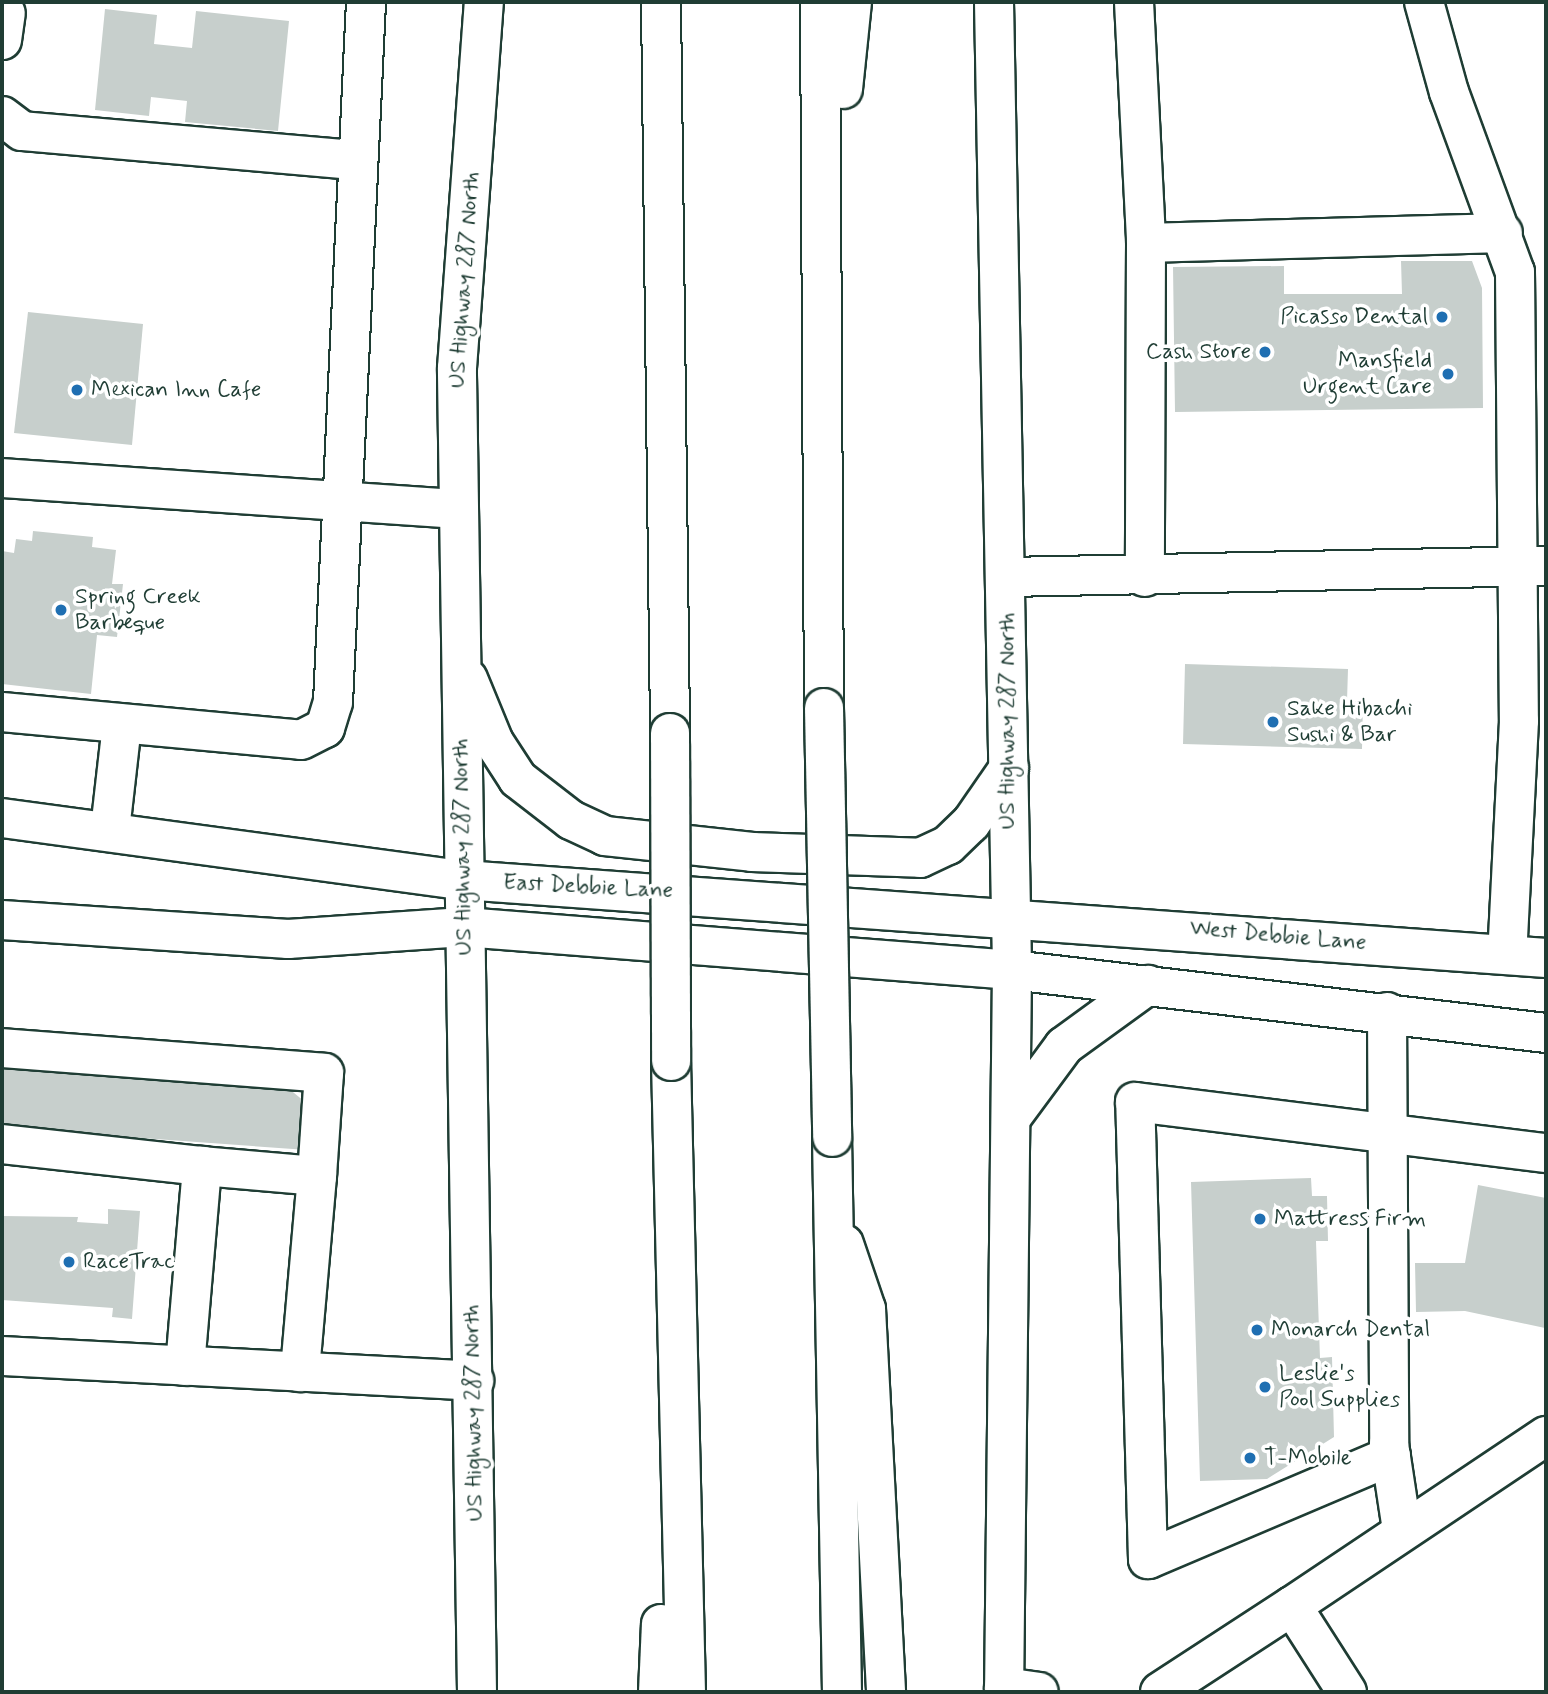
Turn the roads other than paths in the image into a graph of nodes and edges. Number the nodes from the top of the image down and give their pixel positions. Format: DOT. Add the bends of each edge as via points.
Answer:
graph roads {
  1 [pos="366,2"];
  2 [pos="484,2"];
  3 [pos="661,2"];
  4 [pos="820,2"];
  5 [pos="852,2"];
  6 [pos="994,2"];
  7 [pos="1134,2"];
  8 [pos="1424,2"];
  9 [pos="2,116"];
  10 [pos="355,160"];
  11 [pos="1503,233"];
  12 [pos="1146,243"];
  13 [pos="825,251"];
  14 [pos="2,478"];
  15 [pos="340,501"];
  16 [pos="458,509"];
  17 [pos="1532,567"];
  18 [pos="1007,577"];
  19 [pos="1145,577"];
  20 [pos="460,661"];
  21 [pos="2,712"];
  22 [pos="122,724"];
  23 [pos="1009,768"];
  24 [pos="2,818"];
  25 [pos="110,830"];
  26 [pos="1531,841"];
  27 [pos="463,880"];
  28 [pos="1010,915"];
  29 [pos="2,920"];
  30 [pos="464,927"];
  31 [pos="1507,955"];
  32 [pos="1546,958"];
  33 [pos="1012,970"];
  34 [pos="1148,985"];
  35 [pos="1387,1012"];
  36 [pos="1546,1033"];
  37 [pos="2,1048"];
  38 [pos="1011,1118"];
  39 [pos="1389,1131"];
  40 [pos="2,1144"];
  41 [pos="1546,1153"];
  42 [pos="202,1166"];
  43 [pos="317,1176"];
  44 [pos="831,1208"];
  45 [pos="2,1356"];
  46 [pos="185,1366"];
  47 [pos="300,1372"];
  48 [pos="474,1381"];
  49 [pos="1546,1436"];
  50 [pos="1391,1457"];
  51 [pos="680,1458"];
  52 [pos="1402,1530"];
  53 [pos="1292,1606"];
  54 [pos="1015,1691"];
  55 [pos="477,1692"];
  56 [pos="658,1692"];
  57 [pos="686,1692"];
  58 [pos="842,1692"];
  59 [pos="886,1692"];
  60 [pos="1160,1692"];
  61 [pos="1348,1692"];
  1 -- 10 [label="main road"];
  2 -- 16 [label="main road, US Highway 287 North" via="457,368"];
  3 -- 51 [label="main road, bridge" via="671,1061"];
  4 -- 13 [label="main road"];
  5 -- 13 [label="main road"];
  6 -- 18 [label="main road, US Highway 287 North"];
  7 -- 12 [label="main road"];
  8 -- 11 [label="main road" via="1449,92"];
  9 -- 10 [label="main road" via="22,131"];
  10 -- 15 [label="main road"];
  11 -- 12 [label="main road"];
  11 -- 17 [label="main road" via="1515,272"];
  12 -- 19 [label="main road"];
  13 -- 44 [label="main road, bridge" via="824,708"];
  14 -- 15 [label="main road"];
  15 -- 16 [label="main road"];
  15 -- 22 [label="main road" via="333,702 324,728 301,740"];
  16 -- 20 [label="main road, US Highway 287 North"];
  17 -- 19 [label="main road"];
  17 -- 26 [label="main road"];
  18 -- 19 [label="main road"];
  18 -- 23 [label="main road, US Highway 287 North"];
  20 -- 23 [label="main road" via="494,743 518,779 571,820 605,836 752,852 920,858 948,845 971,822"];
  20 -- 27 [label="main road, US Highway 287 North"];
  21 -- 22 [label="main road"];
  22 -- 25 [label="main road"];
  23 -- 28 [label="main road, US Highway 287 North"];
  24 -- 25 [label="main road, East Debbie Lane"];
  25 -- 27 [label="main road, East Debbie Lane"];
  26 -- 31 [label="main road"];
  27 -- 28 [label="main road, East Debbie Lane"];
  27 -- 30 [label="main road, US Highway 287 North"];
  28 -- 31 [label="main road, West Debbie Lane"];
  28 -- 33 [label="main road, US Highway 287 North"];
  29 -- 30 [label="main road, East Debbie Lane" via="288,939"];
  30 -- 33 [label="main road, East Debbie Lane"];
  30 -- 48 [label="main road, US Highway 287 North"];
  31 -- 32 [label="main road, West Debbie Lane"];
  33 -- 34 [label="main road"];
  33 -- 38 [label="main road, US Highway 287 North"];
  34 -- 35 [label="main road"];
  34 -- 38 [label="main road" via="1070,1040"];
  35 -- 36 [label="main road"];
  35 -- 39 [label="main road"];
  37 -- 43 [label="main road" via="324,1073"];
  38 -- 54 [label="main road, US Highway 287 North"];
  39 -- 41 [label="main road"];
  39 -- 50 [label="main road"];
  39 -- 50 [label="main road" via="1135,1102 1148,1559"];
  40 -- 42 [label="main road"];
  42 -- 43 [label="main road"];
  42 -- 46 [label="main road"];
  43 -- 47 [label="main road"];
  44 -- 58 [label="main road"];
  44 -- 59 [label="main road" via="866,1309"];
  45 -- 46 [label="main road"];
  46 -- 47 [label="main road"];
  47 -- 48 [label="main road"];
  48 -- 55 [label="main road, US Highway 287 North"];
  49 -- 52 [label="main road"];
  50 -- 52 [label="main road"];
  51 -- 56 [label="main road"];
  51 -- 57 [label="main road"];
  52 -- 53 [label="main road"];
  53 -- 60 [label="main road"];
  53 -- 61 [label="main road"];
}
